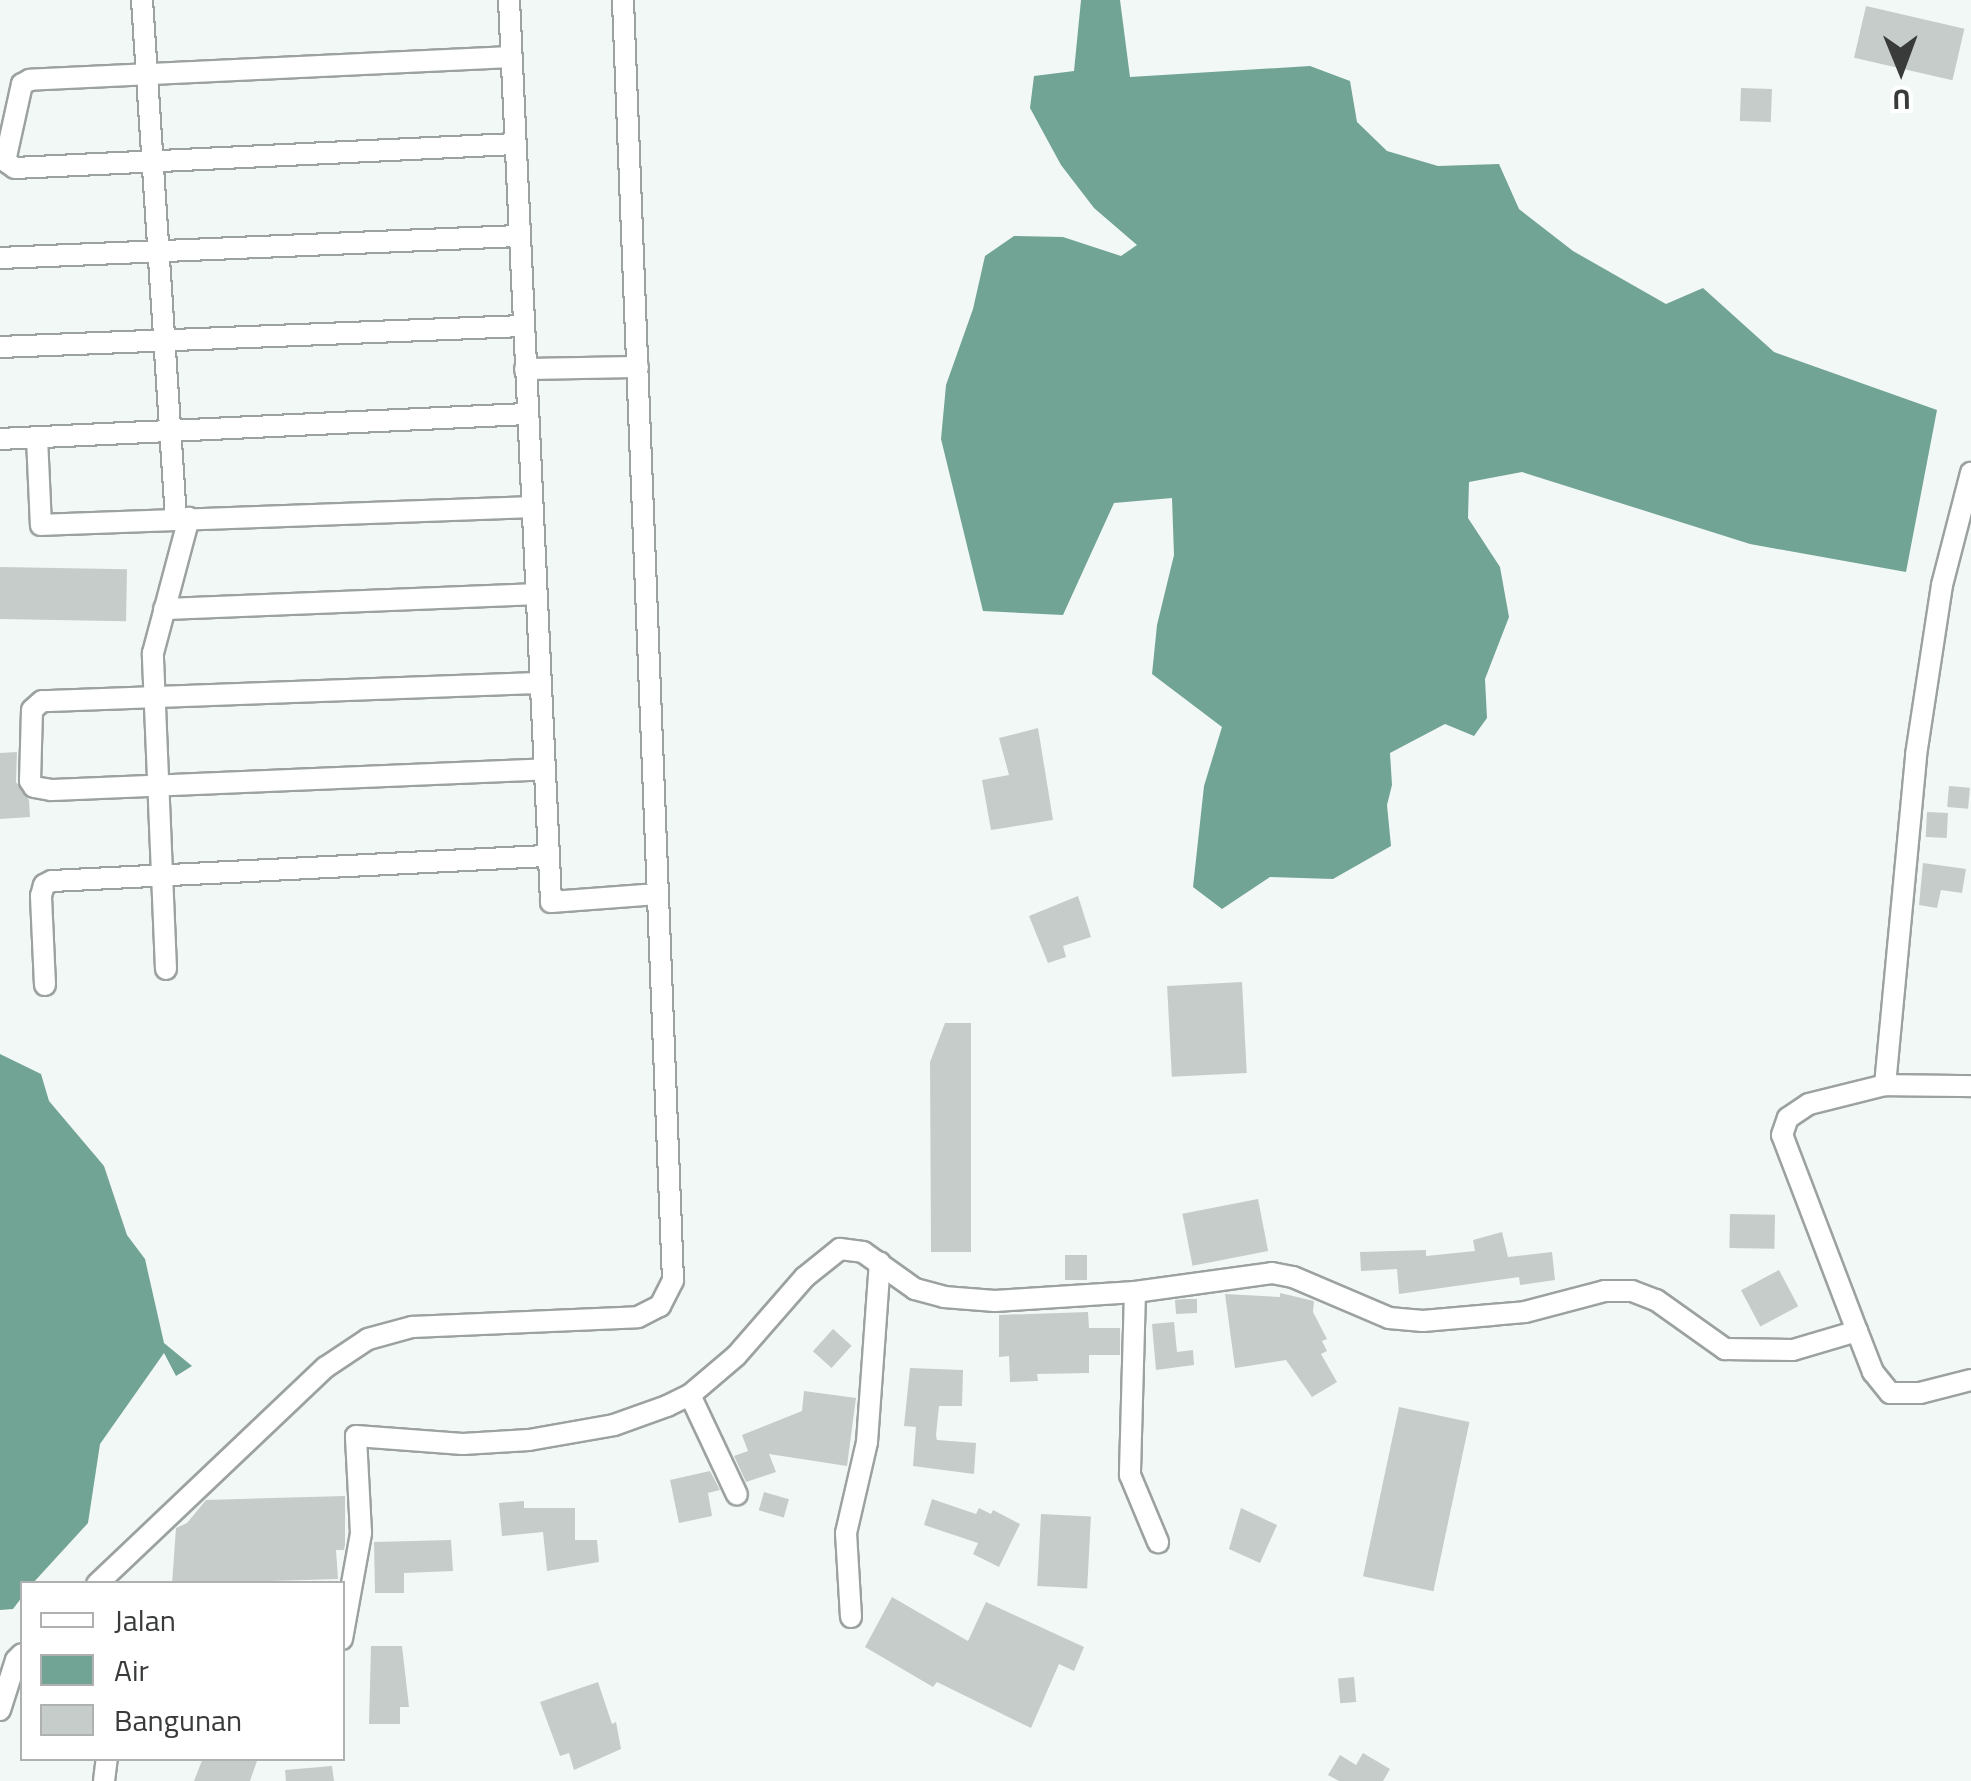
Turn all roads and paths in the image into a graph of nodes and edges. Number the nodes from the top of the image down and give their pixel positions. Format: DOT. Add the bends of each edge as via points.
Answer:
graph roads {
  1 [pos="142,0"];
  2 [pos="508,0"];
  3 [pos="624,0"];
  4 [pos="511,57"];
  5 [pos="147,75"];
  6 [pos="515,144"];
  7 [pos="153,162"];
  8 [pos="519,236"];
  9 [pos="161,251"];
  10 [pos="0,258"];
  11 [pos="523,326"];
  12 [pos="166,338"];
  13 [pos="0,347"];
  14 [pos="638,367"];
  15 [pos="525,369"];
  16 [pos="527,414"];
  17 [pos="172,432"];
  18 [pos="37,438"];
  19 [pos="0,439"];
  20 [pos="1971,473"];
  21 [pos="531,507"];
  22 [pos="182,519"];
  23 [pos="536,594"];
  24 [pos="164,610"];
  25 [pos="539,682"];
  26 [pos="154,697"];
  27 [pos="543,769"];
  28 [pos="158,786"];
  29 [pos="547,856"];
  30 [pos="162,878"];
  31 [pos="658,894"];
  32 [pos="166,969"];
  33 [pos="45,985"];
  34 [pos="1885,1084"];
  35 [pos="1971,1086"];
  36 [pos="880,1262"];
  37 [pos="1135,1292"];
  38 [pos="1857,1331"];
  39 [pos="1971,1380"];
  40 [pos="690,1395"];
  41 [pos="736,1495"];
  42 [pos="1158,1542"];
  43 [pos="100,1581"];
  44 [pos="850,1617"];
  45 [pos="345,1623"];
  46 [pos="20,1659"];
  47 [pos="0,1710"];
  1 -- 5 [label="street"];
  2 -- 4 [label="street"];
  3 -- 14 [label="street"];
  4 -- 5 [label="street"];
  4 -- 6 [label="street"];
  5 -- 7 [label="street"];
  5 -- 7 [label="street" via="22,84 5,160 15,168"];
  6 -- 7 [label="street"];
  6 -- 8 [label="street"];
  7 -- 9 [label="street"];
  8 -- 9 [label="street"];
  8 -- 11 [label="street"];
  9 -- 10 [label="street"];
  9 -- 12 [label="street"];
  11 -- 12 [label="street"];
  11 -- 15 [label="street"];
  12 -- 13 [label="street"];
  12 -- 17 [label="street"];
  14 -- 15 [label="street"];
  14 -- 31 [label="street"];
  15 -- 16 [label="street"];
  16 -- 17 [label="street"];
  16 -- 21 [label="street"];
  17 -- 18 [label="street"];
  17 -- 22 [label="street"];
  18 -- 19 [label="street"];
  18 -- 22 [label="street" via="41,525"];
  20 -- 34 [label="street" via="1942,585 1918,736"];
  21 -- 22 [label="street"];
  21 -- 23 [label="street"];
  22 -- 24 [label="street"];
  23 -- 24 [label="street"];
  23 -- 25 [label="street"];
  24 -- 26 [label="street" via="153,653"];
  25 -- 26 [label="street"];
  25 -- 27 [label="street"];
  26 -- 28 [label="street"];
  26 -- 28 [label="street" via="35,703 30,781 51,790"];
  27 -- 28 [label="street"];
  27 -- 29 [label="street"];
  28 -- 30 [label="street"];
  29 -- 30 [label="street"];
  29 -- 31 [label="street" via="551,902"];
  30 -- 32 [label="street"];
  30 -- 33 [label="street" via="44,885"];
  31 -- 43 [label="street" via="673,1280 660,1306 638,1317 412,1327 368,1339 326,1367"];
  34 -- 35 [label="street"];
  34 -- 38 [label="street" via="1809,1104 1788,1118 1782,1135"];
  36 -- 37 [label="street" via="915,1290 944,1297 1027,1301"];
  36 -- 40 [label="street" via="856,1249 832,1252 756,1337"];
  36 -- 44 [label="street" via="867,1442 846,1533"];
  37 -- 38 [label="street" via="1281,1274 1390,1318 1422,1320 1525,1312 1618,1290 1656,1300 1726,1348 1793,1350"];
  37 -- 42 [label="street" via="1130,1475"];
  38 -- 39 [label="street" via="1872,1372 1890,1393"];
  40 -- 41 [label="street"];
  40 -- 45 [label="street" via="614,1425 542,1439 463,1444 356,1436 361,1533"];
  46 -- 47 [label="street"];
}
